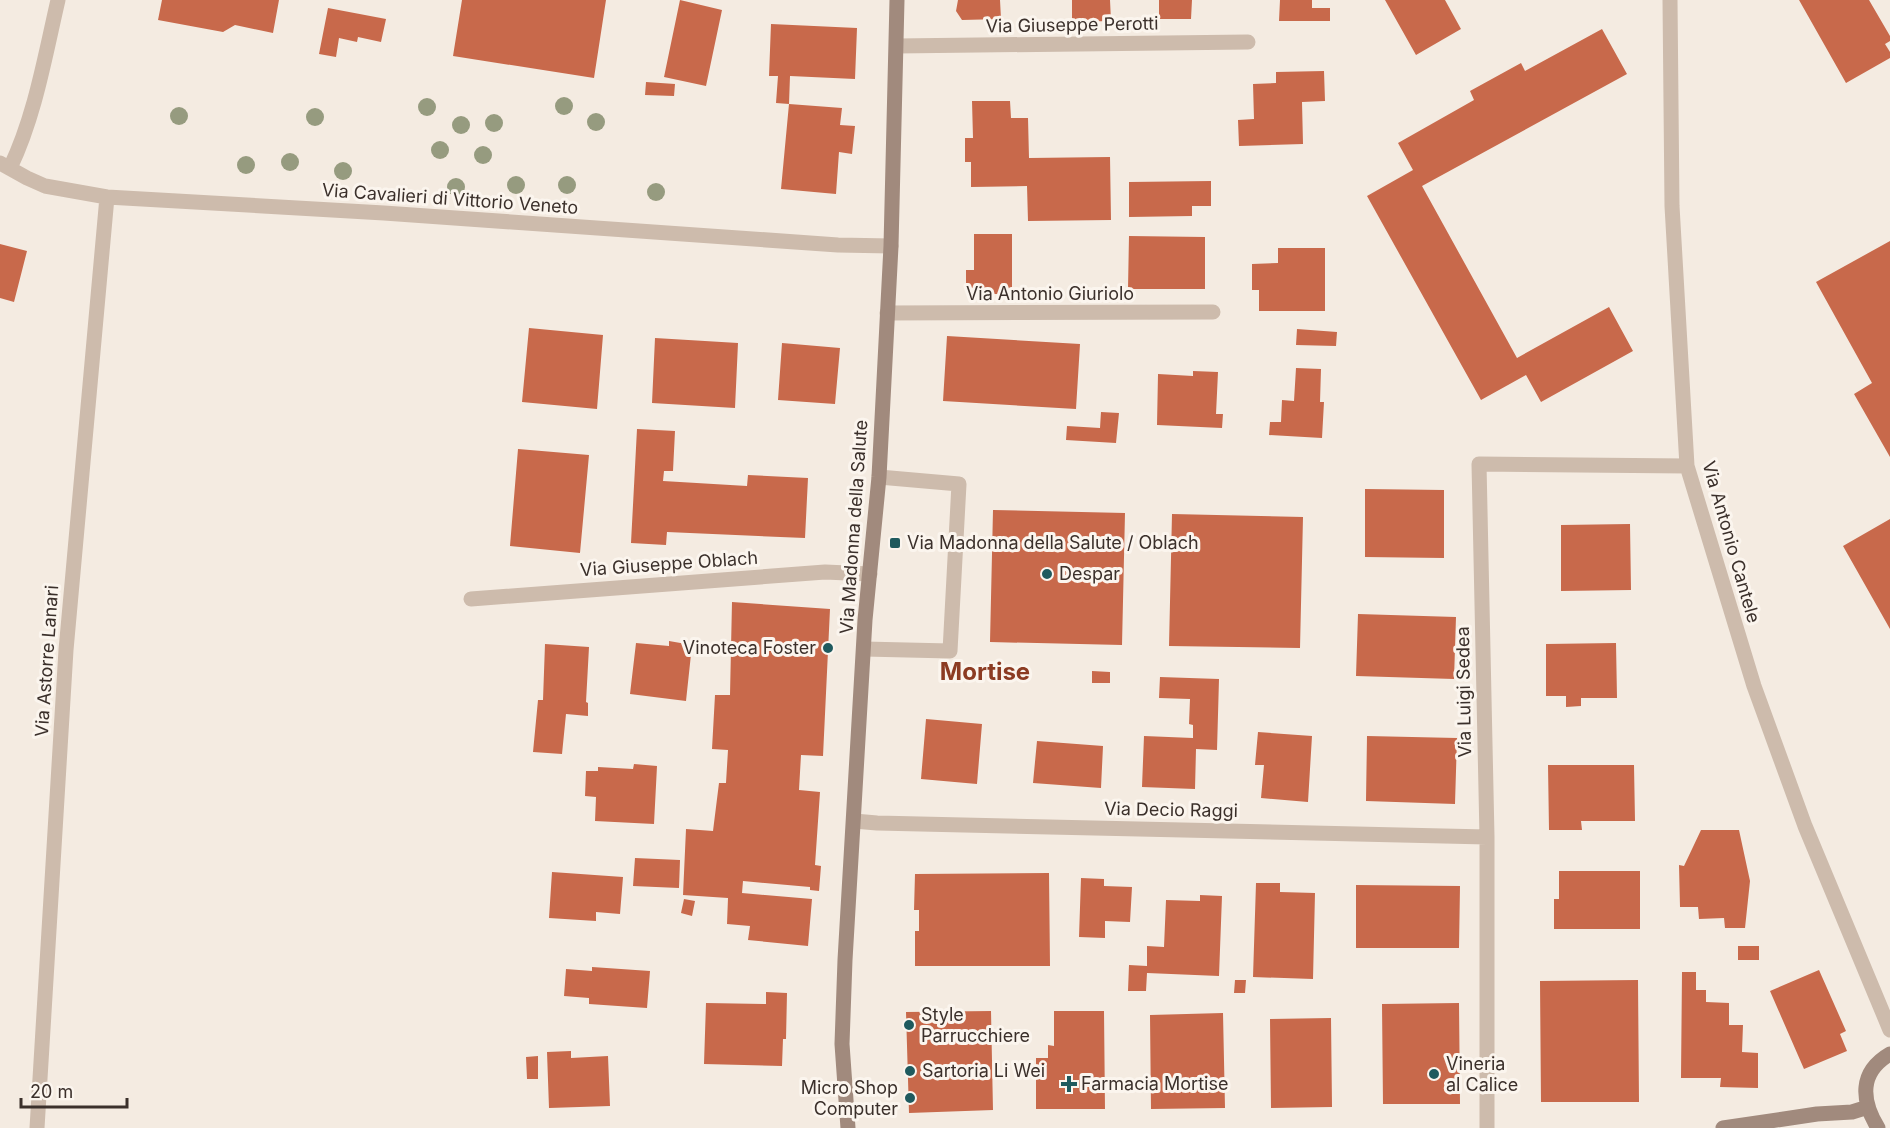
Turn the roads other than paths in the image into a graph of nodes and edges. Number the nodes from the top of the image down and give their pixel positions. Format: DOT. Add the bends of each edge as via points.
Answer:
graph roads {
  1 [pos="58,0"];
  2 [pos="897,0"];
  3 [pos="1670,0"];
  4 [pos="1248,42"];
  5 [pos="897,46"];
  6 [pos="5,165"];
  7 [pos="107,197"];
  8 [pos="891,246"];
  9 [pos="1213,312"];
  10 [pos="887,313"];
  11 [pos="1687,466"];
  12 [pos="879,477"];
  13 [pos="870,574"];
  14 [pos="471,599"];
  15 [pos="864,649"];
  16 [pos="854,821"];
  17 [pos="1487,837"];
  18 [pos="1890,1030"];
  19 [pos="1890,1054"];
  20 [pos="1868,1107"];
  21 [pos="37,1128"];
  22 [pos="848,1128"];
  23 [pos="1487,1128"];
  24 [pos="1723,1128"];
  25 [pos="1878,1128"];
  1 -- 6 [label="street, Via Cavalieri di Vittorio Veneto" via="33,107 20,147"];
  2 -- 5 [label="street, Via Madonna della Salute"];
  3 -- 11 [label="street, Via Antonio Cantele" via="1672,207"];
  4 -- 5 [label="street, Via Giuseppe Perotti"];
  5 -- 8 [label="street, Via Madonna della Salute"];
  6 -- 7 [label="street, Via Cavalieri di Vittorio Veneto" via="45,186"];
  7 -- 8 [label="street, Via Cavalieri di Vittorio Veneto"];
  7 -- 21 [label="street, Via Astorre Lanari" via="66,650"];
  8 -- 10 [label="street, Via Madonna della Salute"];
  9 -- 10 [label="street, Via Antonio Giuriolo"];
  10 -- 12 [label="street, Via Madonna della Salute"];
  11 -- 17 [label="street, Via Luigi Sedea" via="1479,464"];
  11 -- 18 [label="street, Via Antonio Cantele" via="1754,686 1805,826"];
  12 -- 13 [label="street, Via Madonna della Salute"];
  12 -- 15 [label="street" via="959,484 950,651"];
  13 -- 14 [label="street, Via Giuseppe Oblach" via="825,572"];
  13 -- 15 [label="street, Via Madonna della Salute"];
  15 -- 16 [label="street, Via Madonna della Salute"];
  16 -- 17 [label="street, Via Decio Raggi"];
  16 -- 22 [label="street, Via Madonna della Salute" via="842,1044"];
  17 -- 23 [label="street, Via Luigi Sedea"];
  19 -- 20 [label="street" via="1867,1078"];
  20 -- 24 [label="street"];
  20 -- 25 [label="street"];
}
